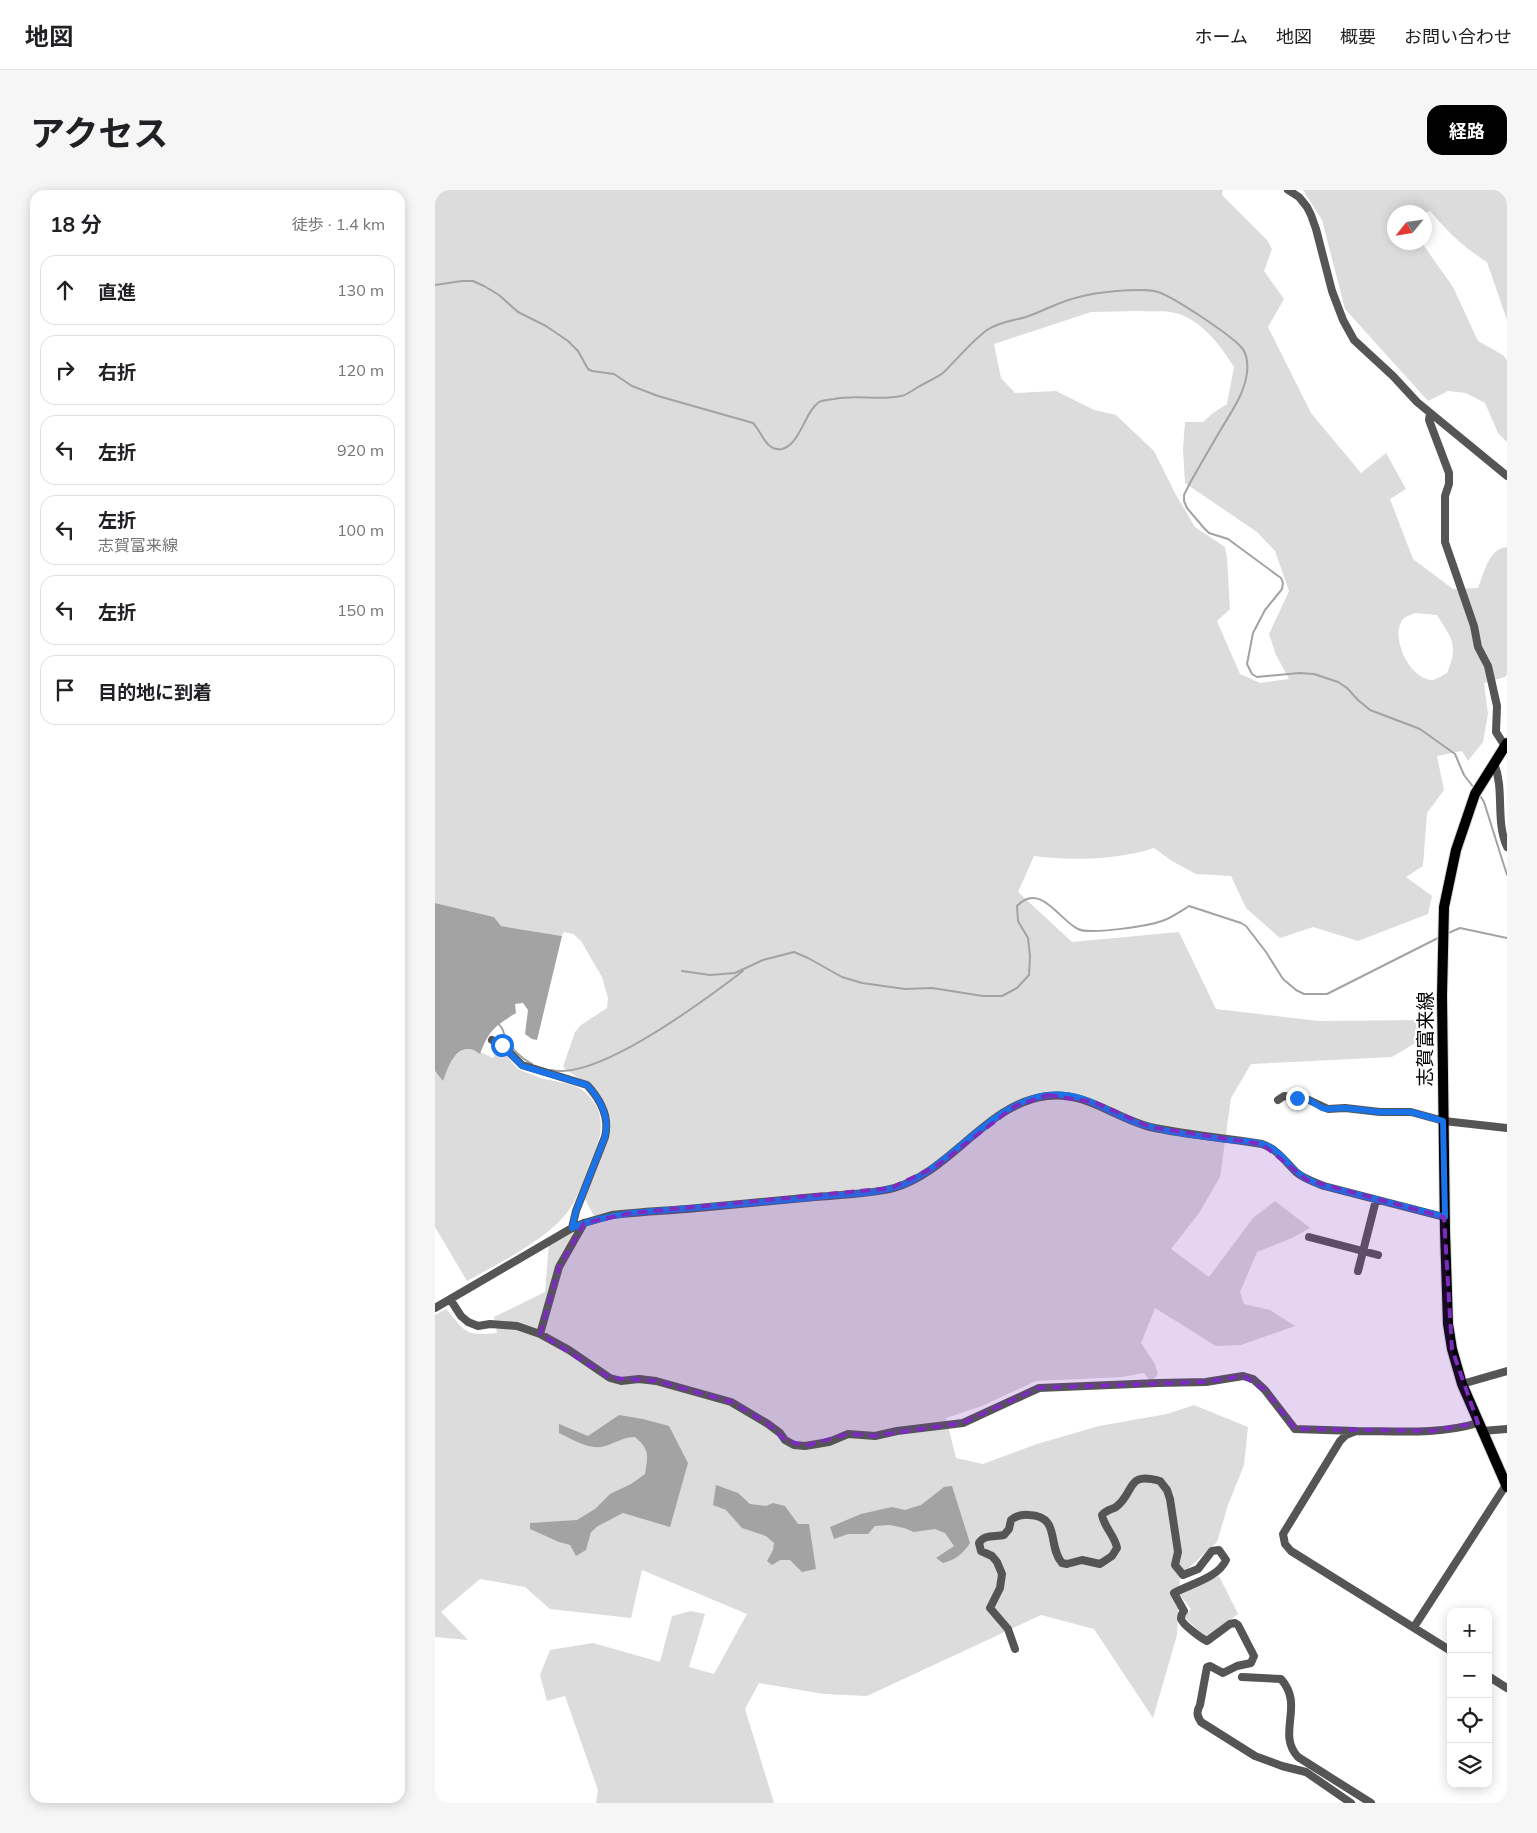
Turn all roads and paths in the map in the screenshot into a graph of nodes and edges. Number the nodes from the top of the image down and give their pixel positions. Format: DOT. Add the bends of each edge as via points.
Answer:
graph roads {
  1 [pos="1288,190"];
  2 [pos="1430,413"];
  3 [pos="1507,476"];
  4 [pos="1506,745"];
  5 [pos="1494,763"];
  6 [pos="1507,847"];
  7 [pos="492,1040"];
  8 [pos="1278,1100"];
  9 [pos="1443,1121"];
  10 [pos="1507,1128"];
  11 [pos="1376,1200"];
  12 [pos="1445,1217"];
  13 [pos="584,1223"];
  14 [pos="572,1228"];
  15 [pos="1309,1237"];
  16 [pos="1364,1251"];
  17 [pos="1378,1255"];
  18 [pos="1359,1271"];
  19 [pos="450,1299"];
  20 [pos="435,1308"];
  21 [pos="540,1334"];
  22 [pos="1507,1371"];
  23 [pos="1462,1384"];
  24 [pos="1480,1427"];
  25 [pos="1507,1429"];
  26 [pos="1356,1431"];
  27 [pos="1506,1486"];
  28 [pos="1414,1627"];
  29 [pos="1015,1648"];
  30 [pos="1447,1648"];
  31 [pos="1242,1677"];
  32 [pos="1492,1679"];
  33 [pos="1507,1688"];
  34 [pos="1351,1803"];
  35 [pos="1371,1803"];
  1 -- 2 [label="street" via="1299,197 1311,215 1332,291 1354,340"];
  2 -- 3 [label="street"];
  2 -- 4 [label="street" via="1429,420 1449,473 1445,496 1445,542 1474,626 1477,646 1488,666 1497,706 1496,732"];
  4 -- 5 [label="main road, 志賀富来線"];
  5 -- 6 [label="street" via="1500,779 1500,815"];
  5 -- 9 [label="main road, 志賀富来線" via="1475,794 1456,850 1444,907"];
  7 -- 14 [label="street" via="502,1045 522,1066 587,1085 604,1110 605,1137"];
  8 -- 9 [label="street" via="1284,1096 1309,1100 1327,1109 1411,1112"];
  9 -- 10 [label="street"];
  9 -- 12 [label="main road, 志賀富来線"];
  11 -- 12 [label="street"];
  11 -- 13 [label="street" via="1307,1180 1262,1144 1151,1126 1094,1102 1048,1095 1015,1106 998,1116 935,1167 891,1188 753,1204 612,1215"];
  11 -- 16 [label="street"];
  12 -- 23 [label="main road, 志賀富来線" via="1448,1324"];
  13 -- 14 [label="street"];
  13 -- 21 [label="street" via="559,1267"];
  14 -- 19 [label="street"];
  15 -- 16 [label="street"];
  16 -- 17 [label="street"];
  16 -- 18 [label="street"];
  19 -- 20 [label="street"];
  19 -- 21 [label="street" via="468,1322 479,1326 517,1326"];
  21 -- 26 [label="street" via="610,1378 656,1381 731,1402 768,1424 794,1445 829,1442 848,1434 875,1436 963,1423 1039,1388 1206,1382 1243,1376 1253,1379 1265,1390 1295,1429"];
  22 -- 23 [label="street"];
  23 -- 24 [label="main road, 志賀富来線"];
  24 -- 25 [label="street"];
  24 -- 26 [label="street" via="1433,1432"];
  24 -- 27 [label="main road, 志賀富来線"];
  26 -- 28 [label="street" via="1343,1438 1283,1534 1285,1544 1291,1551"];
  27 -- 28 [label="street"];
  28 -- 30 [label="street"];
  29 -- 34 [label="street" via="1008,1629 990,1608 1000,1588 1002,1574 992,1556 981,1551 981,1539 1004,1535 1014,1518 1024,1514 1037,1515 1049,1523 1056,1555 1062,1563 1082,1560 1100,1564 1117,1548 1102,1514 1116,1507 1136,1480 1160,1481 1170,1499 1178,1552 1175,1565 1179,1571 1183,1575 1198,1569 1212,1551 1219,1550 1226,1560 1209,1577 1174,1593 1184,1611 1181,1620 1207,1641 1235,1623 1254,1656 1251,1663 1226,1673 1207,1667 1197,1717 1255,1756 1305,1772"];
  31 -- 35 [label="street" via="1281,1679 1292,1699 1291,1750"];
  32 -- 33 [label="street"];
}
